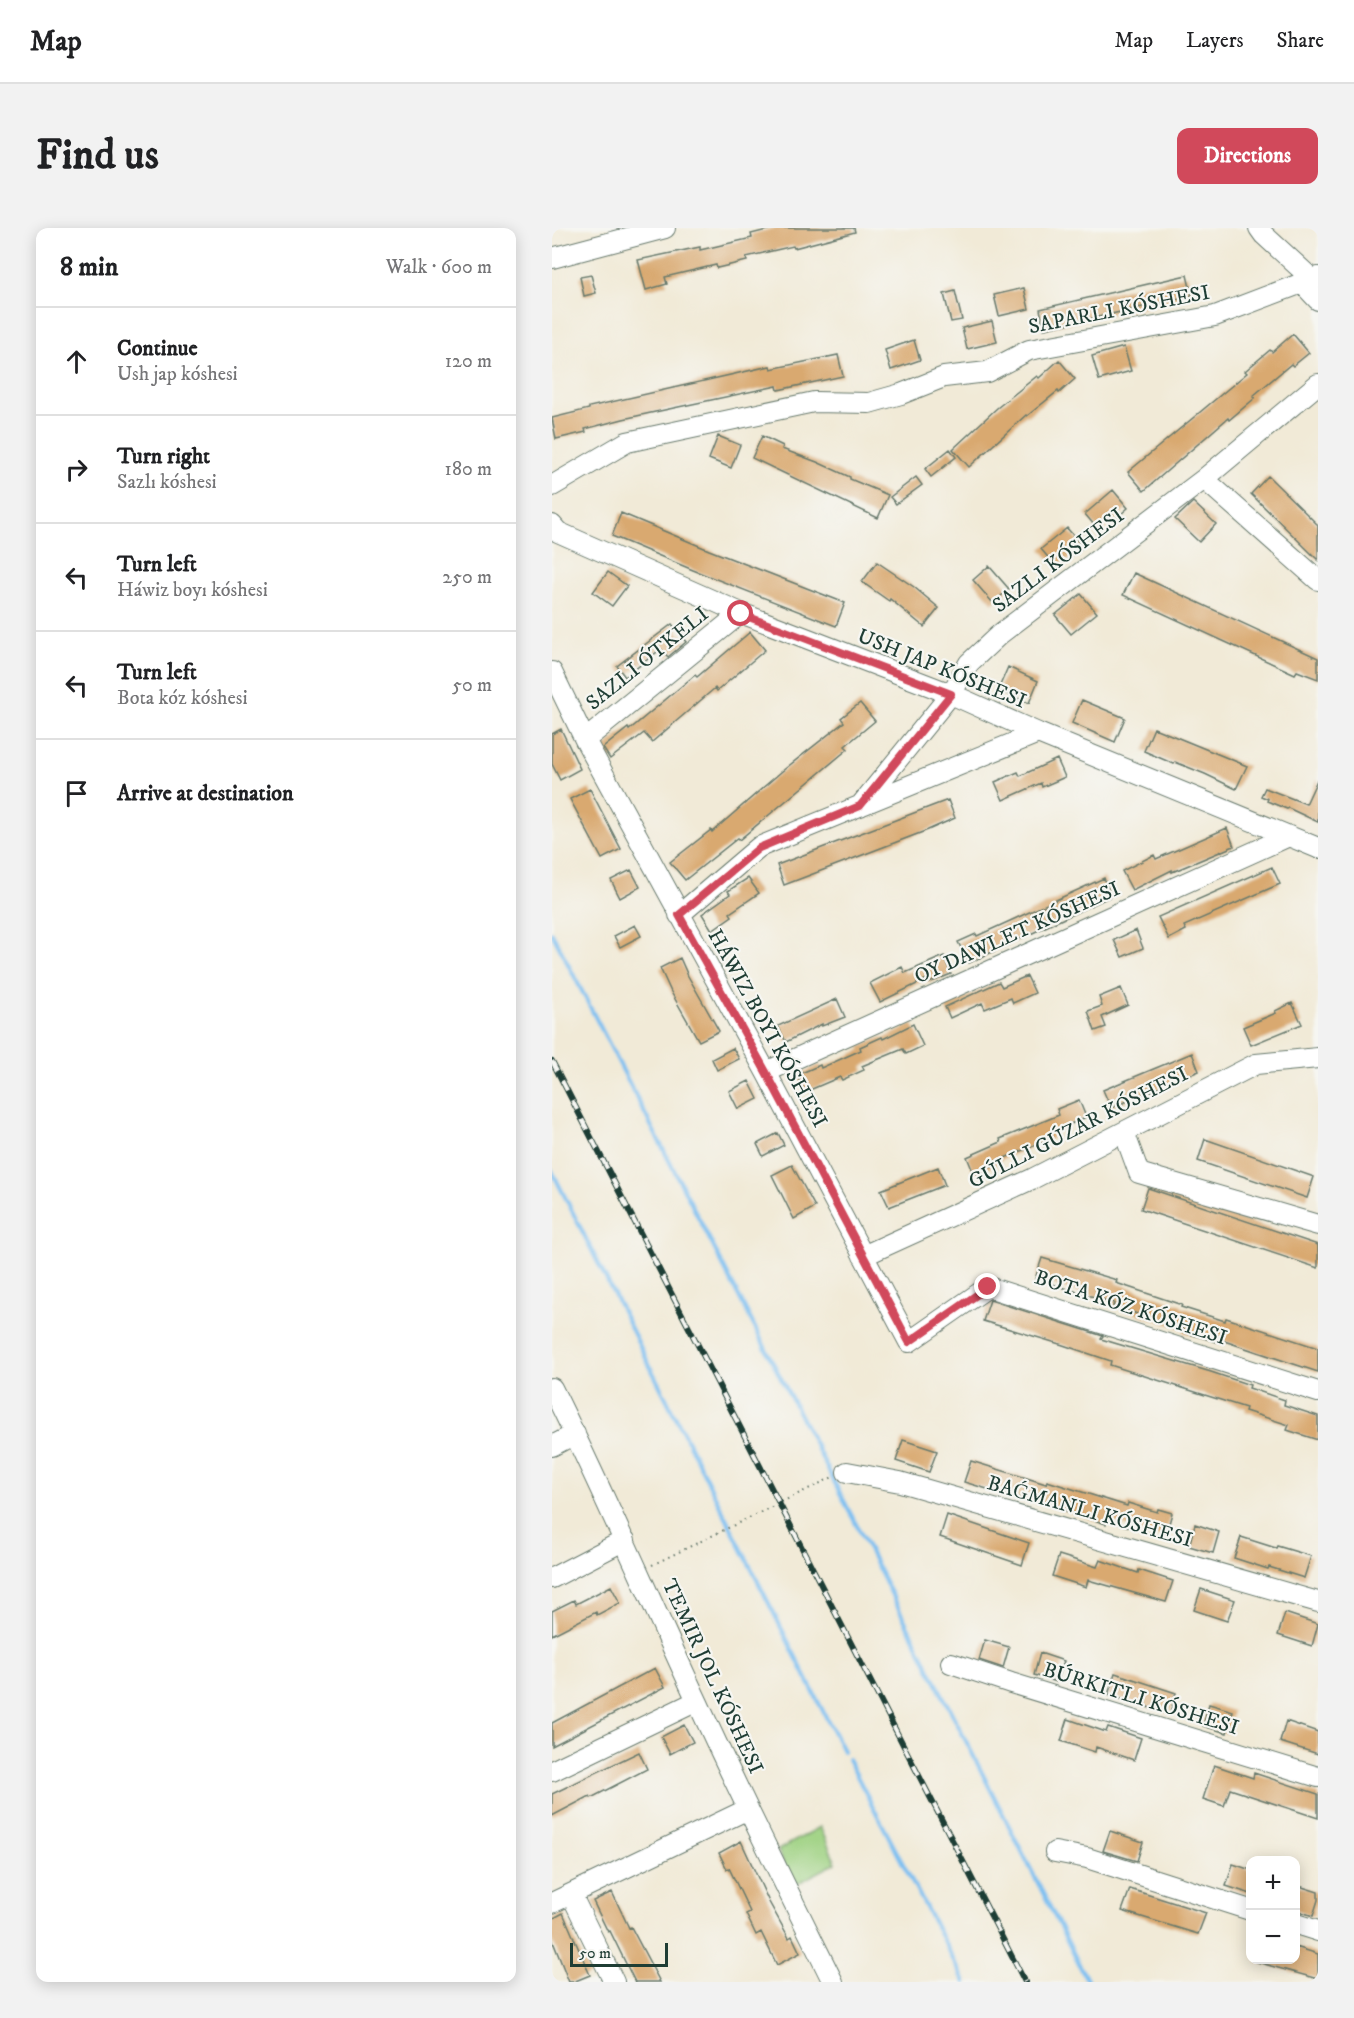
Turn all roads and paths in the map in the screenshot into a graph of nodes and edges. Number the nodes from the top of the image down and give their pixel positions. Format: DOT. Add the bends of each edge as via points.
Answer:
graph roads {
  1 [pos="665,228"];
  2 [pos="1259,228"];
  3 [pos="552,258"];
  4 [pos="1312,280"];
  5 [pos="1318,300"];
  6 [pos="1318,384"];
  7 [pos="1204,479"];
  8 [pos="552,486"];
  9 [pos="552,525"];
  10 [pos="1318,580"];
  11 [pos="741,614"];
  12 [pos="552,672"];
  13 [pos="951,694"];
  14 [pos="1038,733"];
  15 [pos="585,740"];
  16 [pos="860,806"];
  17 [pos="1289,837"];
  18 [pos="1318,848"];
  19 [pos="679,915"];
  20 [pos="1318,1058"];
  21 [pos="766,1072"];
  22 [pos="1124,1132"];
  23 [pos="1318,1225"];
  24 [pos="863,1256"];
  25 [pos="552,1388"];
  26 [pos="1318,1392"];
  27 [pos="575,1434"];
  28 [pos="552,1446"];
  29 [pos="847,1472"];
  30 [pos="625,1540"];
  31 [pos="639,1572"];
  32 [pos="552,1578"];
  33 [pos="1318,1602"];
  34 [pos="951,1662"];
  35 [pos="697,1701"];
  36 [pos="552,1771"];
  37 [pos="1318,1777"];
  38 [pos="748,1809"];
  39 [pos="1055,1852"];
  40 [pos="570,1894"];
  41 [pos="552,1903"];
  42 [pos="1246,1908"];
  43 [pos="1300,1925"];
  44 [pos="1318,1931"];
  45 [pos="614,1982"];
  46 [pos="833,1982"];
  1 -- 3 [label="street"];
  2 -- 4 [label="street"];
  4 -- 5 [label="street"];
  4 -- 8 [label="street" via="1215,316 1029,350 987,372 944,377 868,403 814,402 627,442"];
  6 -- 7 [label="street"];
  7 -- 10 [label="street"];
  7 -- 13 [label="street" via="1000,634 969,663"];
  9 -- 11 [label="street, USH JAP KÓSHESI" via="558,532"];
  11 -- 13 [label="street, USH JAP KÓSHESI"];
  11 -- 15 [label="street"];
  12 -- 15 [label="street"];
  13 -- 14 [label="street, USH JAP KÓSHESI"];
  13 -- 16 [label="street"];
  14 -- 16 [label="street"];
  14 -- 17 [label="street, USH JAP KÓSHESI"];
  15 -- 19 [label="street"];
  16 -- 19 [label="street" via="759,848"];
  17 -- 18 [label="street, USH JAP KÓSHESI"];
  17 -- 21 [label="street, OY DAWLET KÓSHESI"];
  19 -- 21 [label="street"];
  20 -- 22 [label="street, GÚLLI GÚZAR KÓSHESI" via="1256,1064"];
  21 -- 24 [label="street"];
  22 -- 23 [label="street" via="1138,1173"];
  22 -- 24 [label="street, GÚLLI GÚZAR KÓSHESI"];
  24 -- 26 [label="street, BOTA KÓZ KÓSHESI" via="909,1342 988,1287"];
  25 -- 27 [label="street, TEMIR JOL KÓSHESI"];
  27 -- 28 [label="street"];
  27 -- 30 [label="street, TEMIR JOL KÓSHESI"];
  29 -- 31 [label="path"];
  29 -- 33 [label="street" via="900,1482"];
  30 -- 31 [label="street, TEMIR JOL KÓSHESI"];
  30 -- 32 [label="street"];
  31 -- 35 [label="street, TEMIR JOL KÓSHESI"];
  34 -- 37 [label="street, BÚRKITLI KÓSHESI"];
  35 -- 36 [label="street"];
  35 -- 38 [label="street, TEMIR JOL KÓSHESI"];
  38 -- 40 [label="street"];
  38 -- 46 [label="street, TEMIR JOL KÓSHESI"];
  39 -- 42 [label="street" via="1087,1858"];
  40 -- 41 [label="street"];
  40 -- 45 [label="street"];
  43 -- 44 [label="street"];
}
